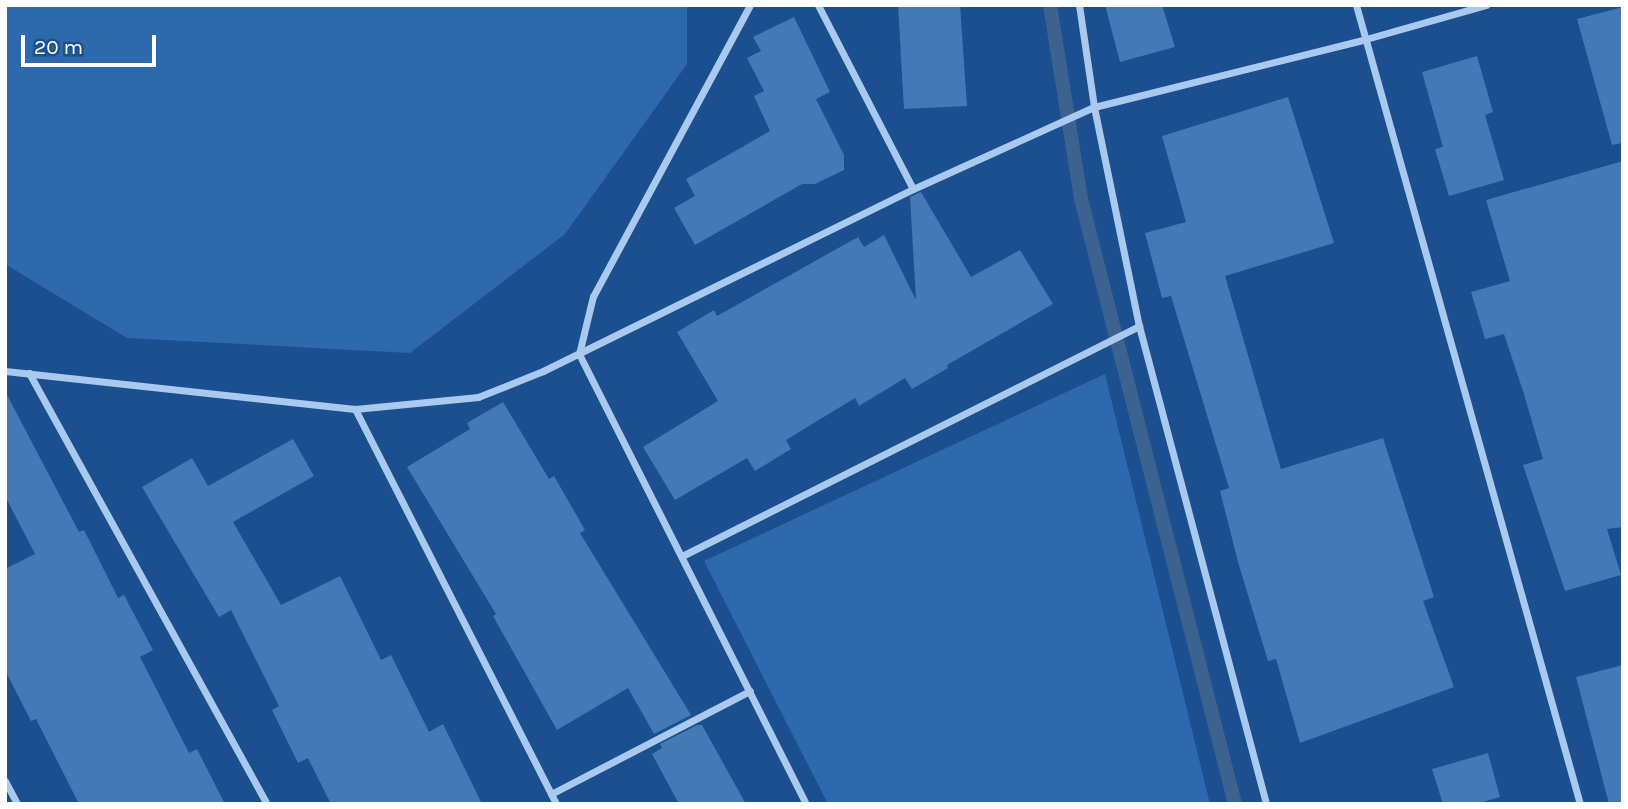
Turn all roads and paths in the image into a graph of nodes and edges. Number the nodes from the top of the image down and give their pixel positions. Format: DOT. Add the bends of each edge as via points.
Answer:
graph roads {
  1 [pos="750,5"];
  2 [pos="818,5"];
  3 [pos="1079,5"];
  4 [pos="1356,5"];
  5 [pos="1486,5"];
  6 [pos="1366,39"];
  7 [pos="1094,107"];
  8 [pos="913,189"];
  9 [pos="1139,326"];
  10 [pos="579,354"];
  11 [pos="5,371"];
  12 [pos="29,373"];
  13 [pos="355,408"];
  14 [pos="682,556"];
  15 [pos="750,691"];
  16 [pos="5,781"];
  17 [pos="551,794"];
  18 [pos="17,804"];
  19 [pos="267,804"];
  20 [pos="556,804"];
  21 [pos="806,804"];
  22 [pos="1266,804"];
  23 [pos="1580,804"];
  1 -- 10 [label="street" via="593,296"];
  2 -- 8 [label="street"];
  3 -- 7 [label="street"];
  4 -- 6 [label="street"];
  5 -- 6 [label="street"];
  6 -- 7 [label="street"];
  6 -- 23 [label="street"];
  7 -- 8 [label="street"];
  7 -- 9 [label="street"];
  8 -- 10 [label="street"];
  9 -- 14 [label="street"];
  9 -- 22 [label="street"];
  10 -- 13 [label="street" via="478,397"];
  10 -- 14 [label="street"];
  11 -- 12 [label="street"];
  12 -- 13 [label="street"];
  12 -- 19 [label="street"];
  13 -- 17 [label="street"];
  14 -- 15 [label="street"];
  15 -- 17 [label="street"];
  15 -- 21 [label="street"];
  16 -- 18 [label="street"];
  17 -- 20 [label="street"];
}
